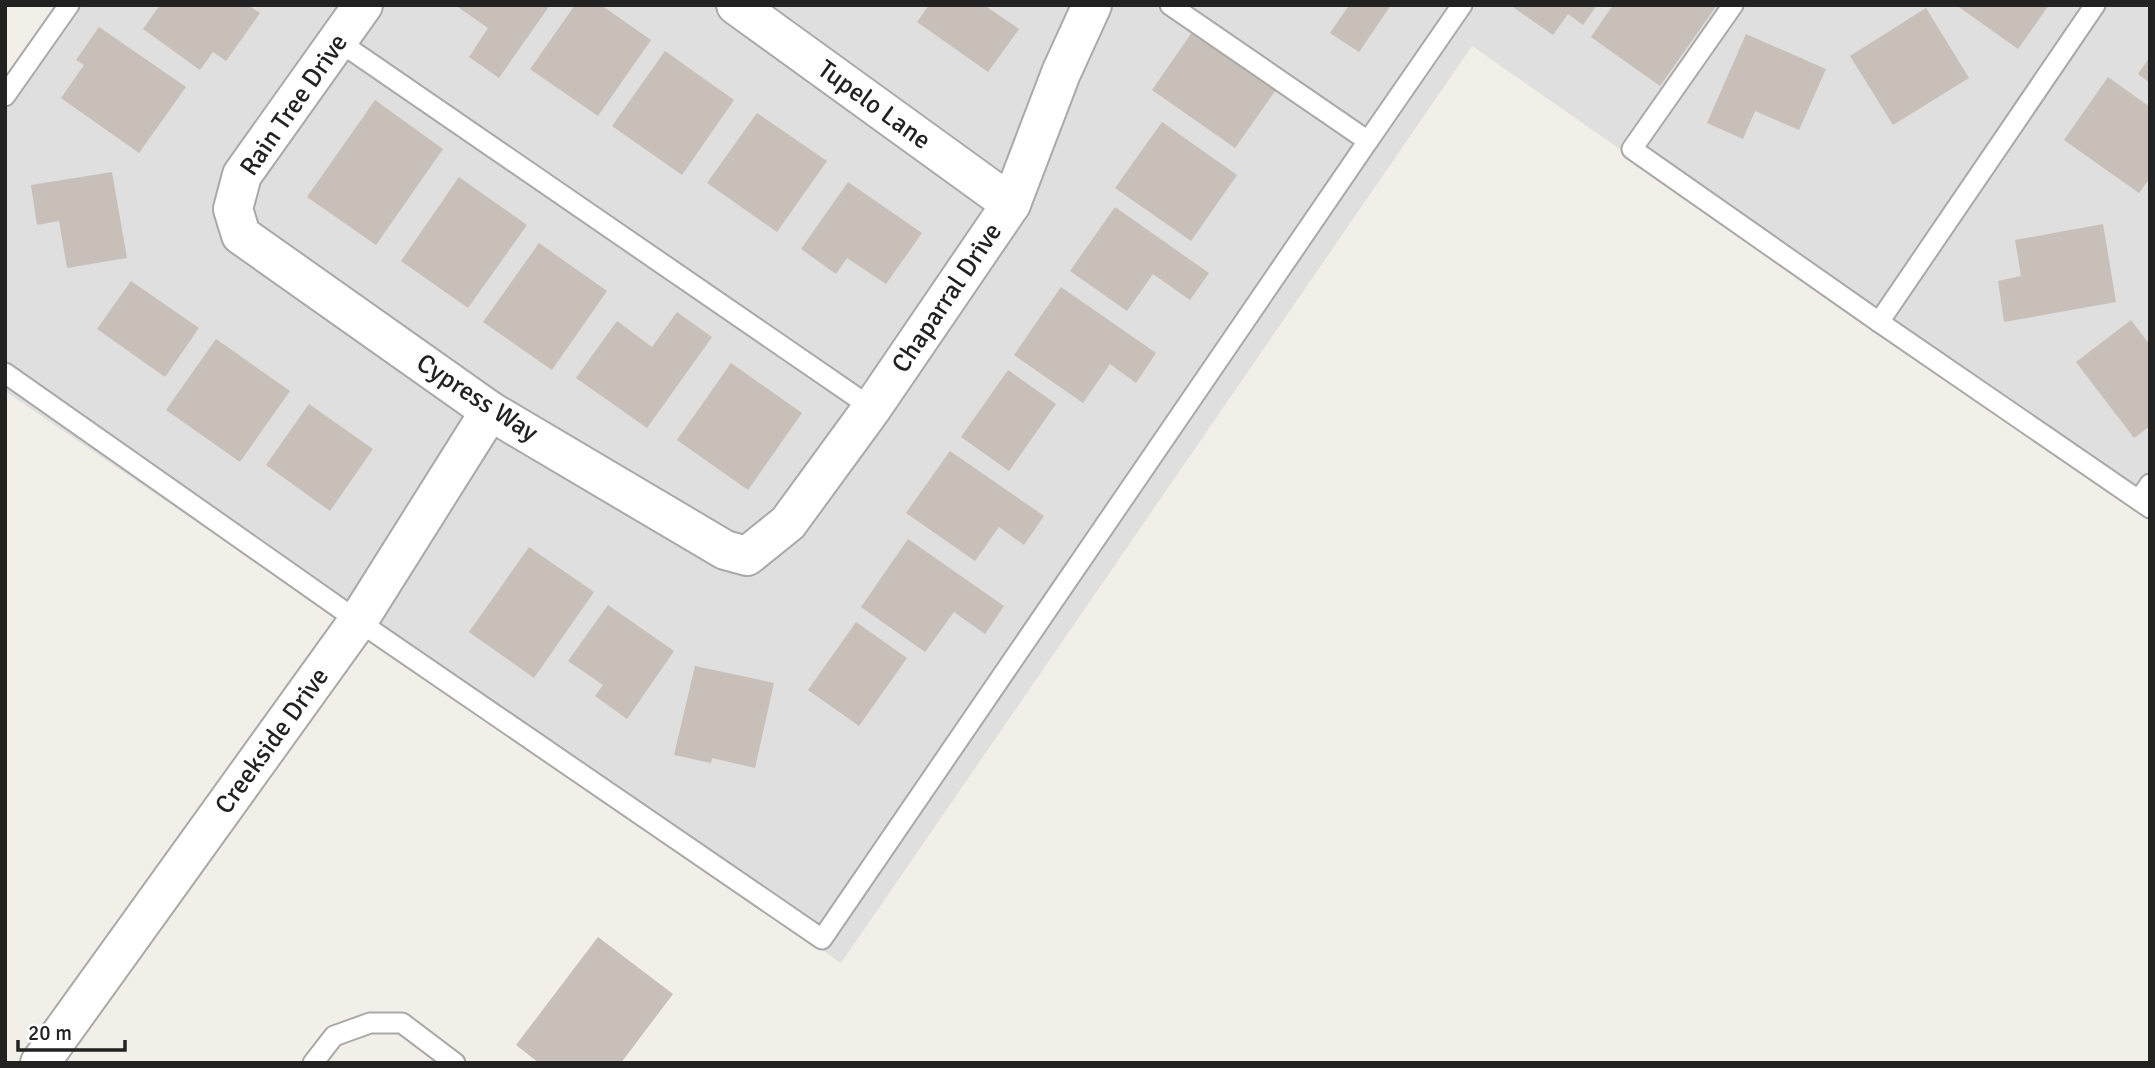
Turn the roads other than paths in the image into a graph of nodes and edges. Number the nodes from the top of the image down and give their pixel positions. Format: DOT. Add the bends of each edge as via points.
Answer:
graph roads {
  1 [pos="69,5"];
  2 [pos="363,5"];
  3 [pos="736,5"];
  4 [pos="1092,5"];
  5 [pos="1170,5"];
  6 [pos="1462,5"];
  7 [pos="1733,5"];
  8 [pos="2095,5"];
  9 [pos="338,41"];
  10 [pos="5,96"];
  11 [pos="1368,141"];
  12 [pos="1011,204"];
  13 [pos="233,209"];
  14 [pos="1879,322"];
  15 [pos="5,373"];
  16 [pos="872,408"];
  17 [pos="490,411"];
  18 [pos="2146,497"];
  19 [pos="747,555"];
  20 [pos="358,621"];
  21 [pos="40,1063"];
  22 [pos="313,1063"];
  23 [pos="455,1063"];
  1 -- 10 [label="lane"];
  2 -- 9 [label="street, Rain Tree Drive"];
  3 -- 12 [label="street, Tupelo Lane"];
  4 -- 12 [label="street, Chaparral Drive"];
  5 -- 11 [label="lane"];
  6 -- 11 [label="lane"];
  7 -- 14 [label="lane" via="1632,149"];
  8 -- 14 [label="lane"];
  9 -- 13 [label="street, Rain Tree Drive" via="242,175"];
  9 -- 16 [label="lane"];
  11 -- 20 [label="lane" via="822,939"];
  12 -- 16 [label="street, Chaparral Drive"];
  13 -- 17 [label="street, Cypress Way" via="241,235"];
  14 -- 18 [label="lane"];
  15 -- 20 [label="lane"];
  16 -- 19 [label="street, Chaparral Drive" via="788,523"];
  17 -- 19 [label="street, Cypress Way" via="725,550"];
  17 -- 20 [label="street, Creekside Drive"];
  20 -- 21 [label="street, Creekside Drive"];
  22 -- 23 [label="lane" via="334,1036 370,1023 402,1023"];
}
